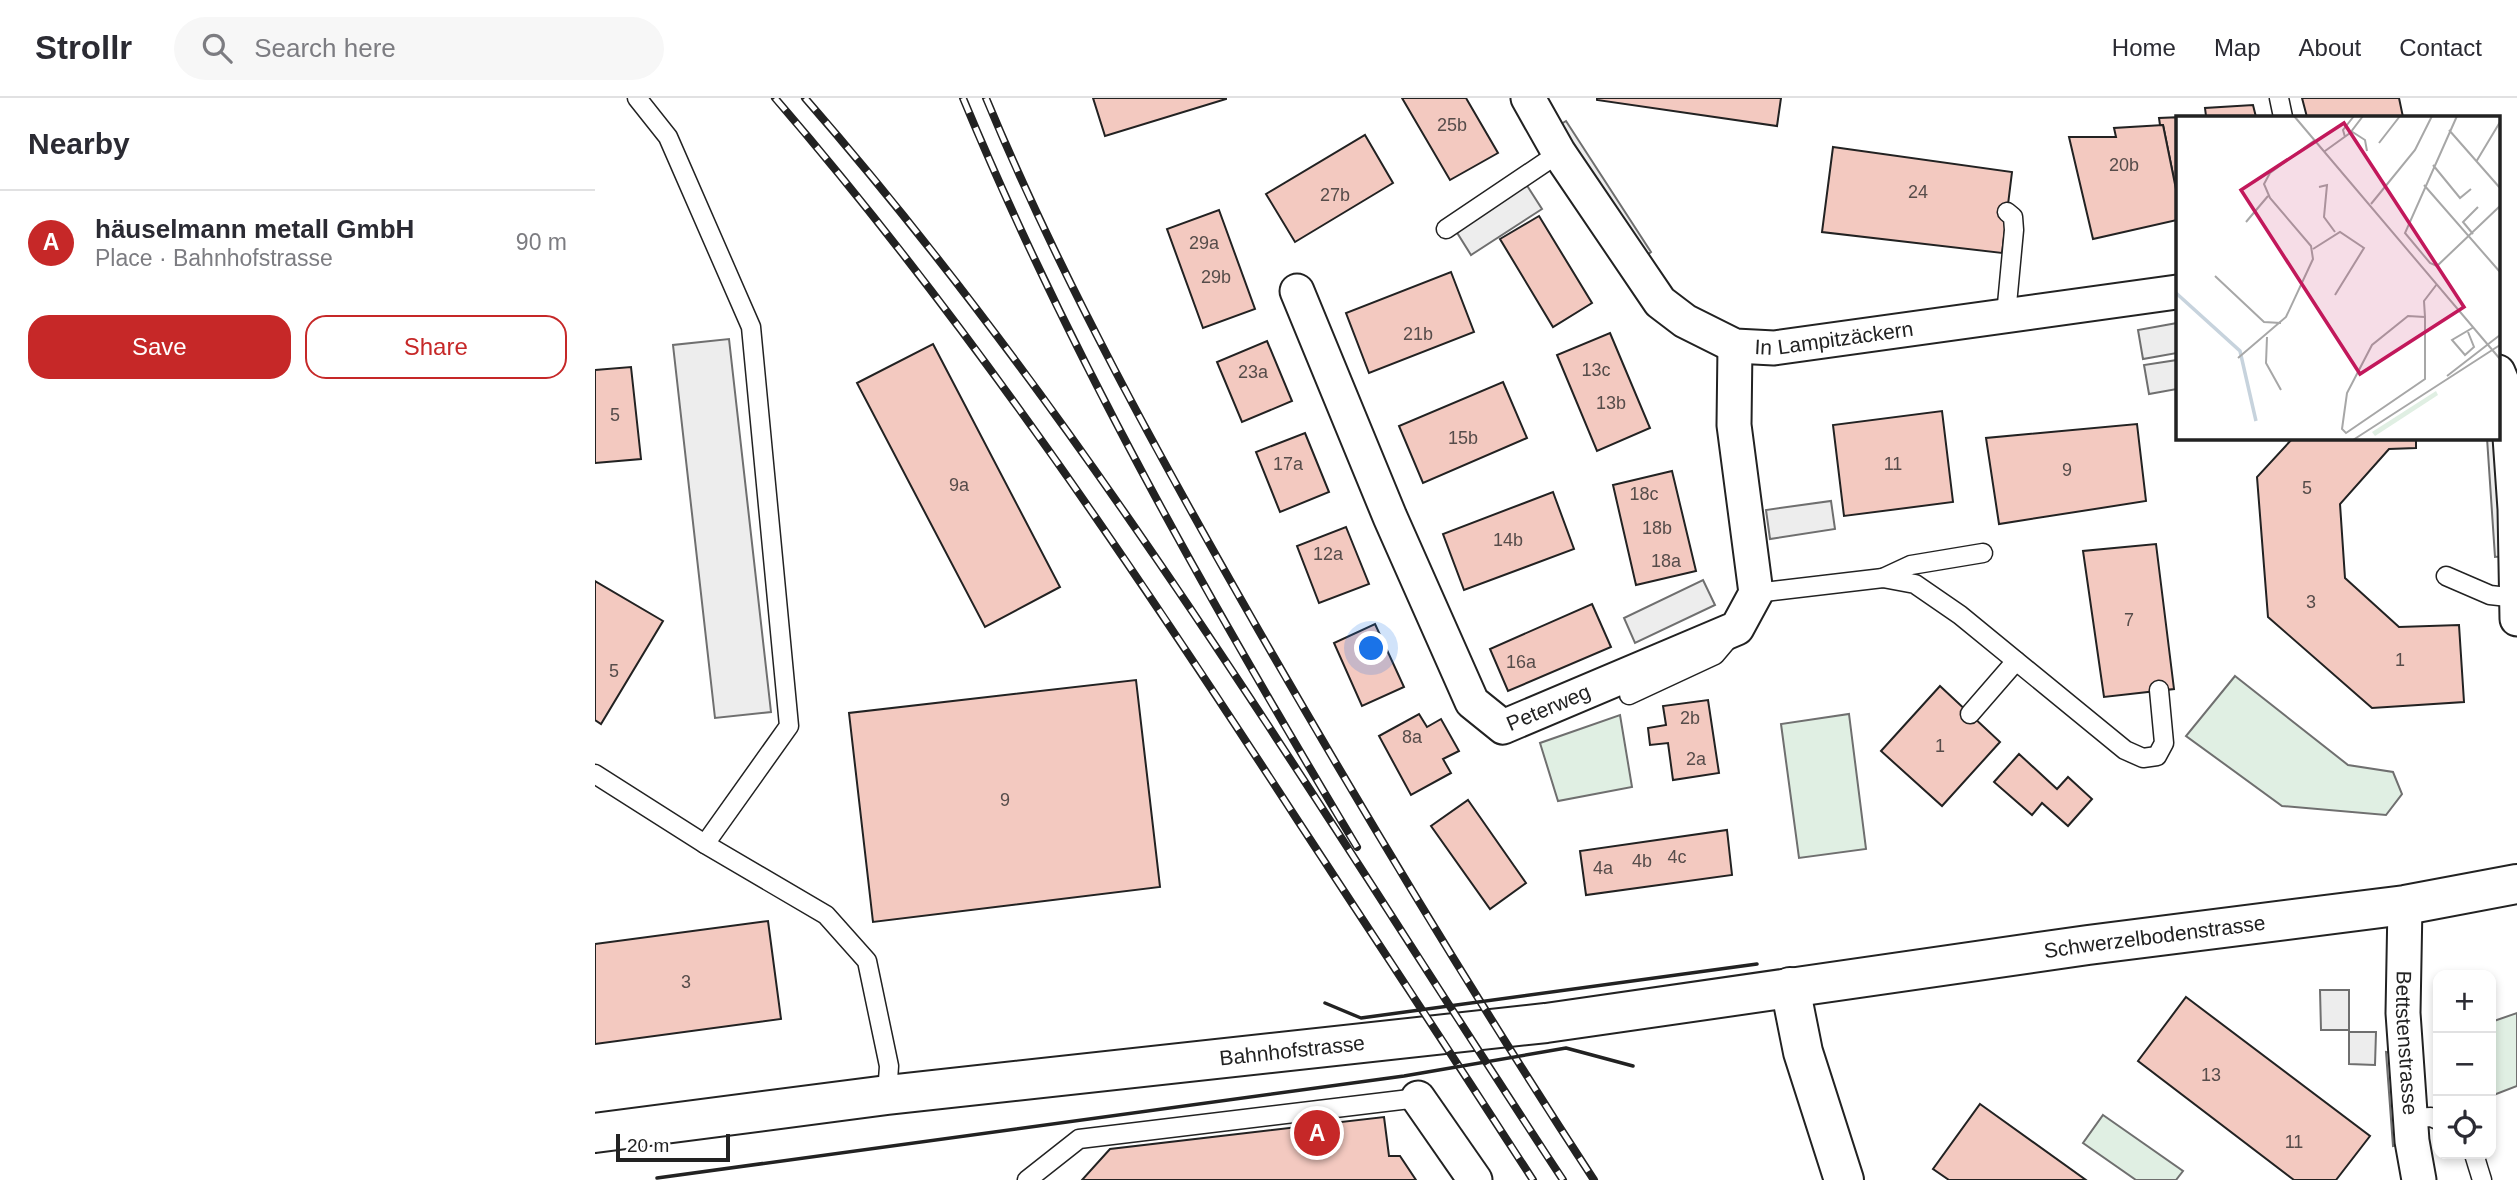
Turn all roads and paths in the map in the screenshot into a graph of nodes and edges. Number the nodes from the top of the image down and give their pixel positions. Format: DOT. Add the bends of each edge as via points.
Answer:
graph roads {
  1 [pos="637,98"];
  2 [pos="1528,98"];
  3 [pos="2279,98"];
  4 [pos="2283,116"];
  5 [pos="1559,153"];
  6 [pos="2007,212"];
  7 [pos="1445,229"];
  8 [pos="1297,291"];
  9 [pos="2176,292"];
  10 [pos="2006,315"];
  11 [pos="1735,346"];
  12 [pos="2499,374"];
  13 [pos="1983,553"];
  14 [pos="2446,576"];
  15 [pos="1883,578"];
  16 [pos="1756,593"];
  17 [pos="2517,598"];
  18 [pos="2517,618"];
  19 [pos="1737,628"];
  20 [pos="2016,661"];
  21 [pos="2159,690"];
  22 [pos="1629,695"];
  23 [pos="1971,714"];
  24 [pos="595,774"];
  25 [pos="705,844"];
  26 [pos="2517,884"];
  27 [pos="2405,905"];
  28 [pos="1790,987"];
  29 [pos="887,1095"];
  30 [pos="1418,1098"];
  31 [pos="2424,1119"];
  32 [pos="595,1133"];
  33 [pos="2476,1159"];
  34 [pos="1027,1180"];
  35 [pos="1475,1180"];
  36 [pos="1844,1180"];
  37 [pos="2419,1180"];
  38 [pos="2482,1180"];
  1 -- 25 [label="lane" via="668,137 751,327 789,726"];
  2 -- 5 [label="street, In Lampitzäckern"];
  3 -- 4 [label="lane"];
  5 -- 7 [label="lane"];
  5 -- 11 [label="street, In Lampitzäckern" via="1660,302 1685,321"];
  6 -- 10 [label="lane" via="2013,217 2014,230"];
  8 -- 19 [label="street, Peterweg" via="1472,702 1503,727"];
  9 -- 10 [label="street, In Lampitzäckern"];
  10 -- 11 [label="street, In Lampitzäckern" via="1774,348"];
  11 -- 16 [label="street" via="1734,425 1752,493"];
  12 -- 17 [label="street" via="2507,394"];
  13 -- 15 [label="lane" via="1911,565"];
  14 -- 17 [label="lane" via="2490,594"];
  15 -- 16 [label="lane"];
  15 -- 20 [label="lane" via="1915,584"];
  16 -- 19 [label="street"];
  17 -- 18 [label="street"];
  19 -- 22 [label="lane" via="1715,655"];
  20 -- 21 [label="lane" via="2125,750 2143,758 2157,756 2164,743"];
  20 -- 23 [label="lane"];
  24 -- 25 [label="lane"];
  25 -- 29 [label="lane" via="826,915 867,961 889,1066"];
  26 -- 27 [label="street, Schwerzelbodenstrasse"];
  27 -- 28 [label="street, Schwerzelbodenstrasse"];
  27 -- 31 [label="street, Bettstenstrasse" via="2395,1012"];
  28 -- 29 [label="street, Bahnhofstrasse" via="1546,1023"];
  28 -- 36 [label="street" via="1803,1052"];
  29 -- 32 [label="street, Bahnhofstrasse"];
  30 -- 34 [label="lane" via="1079,1139"];
  30 -- 35 [label="street"];
  31 -- 37 [label="street, Bettstenstrasse"];
  33 -- 38 [label="lane"];
}
